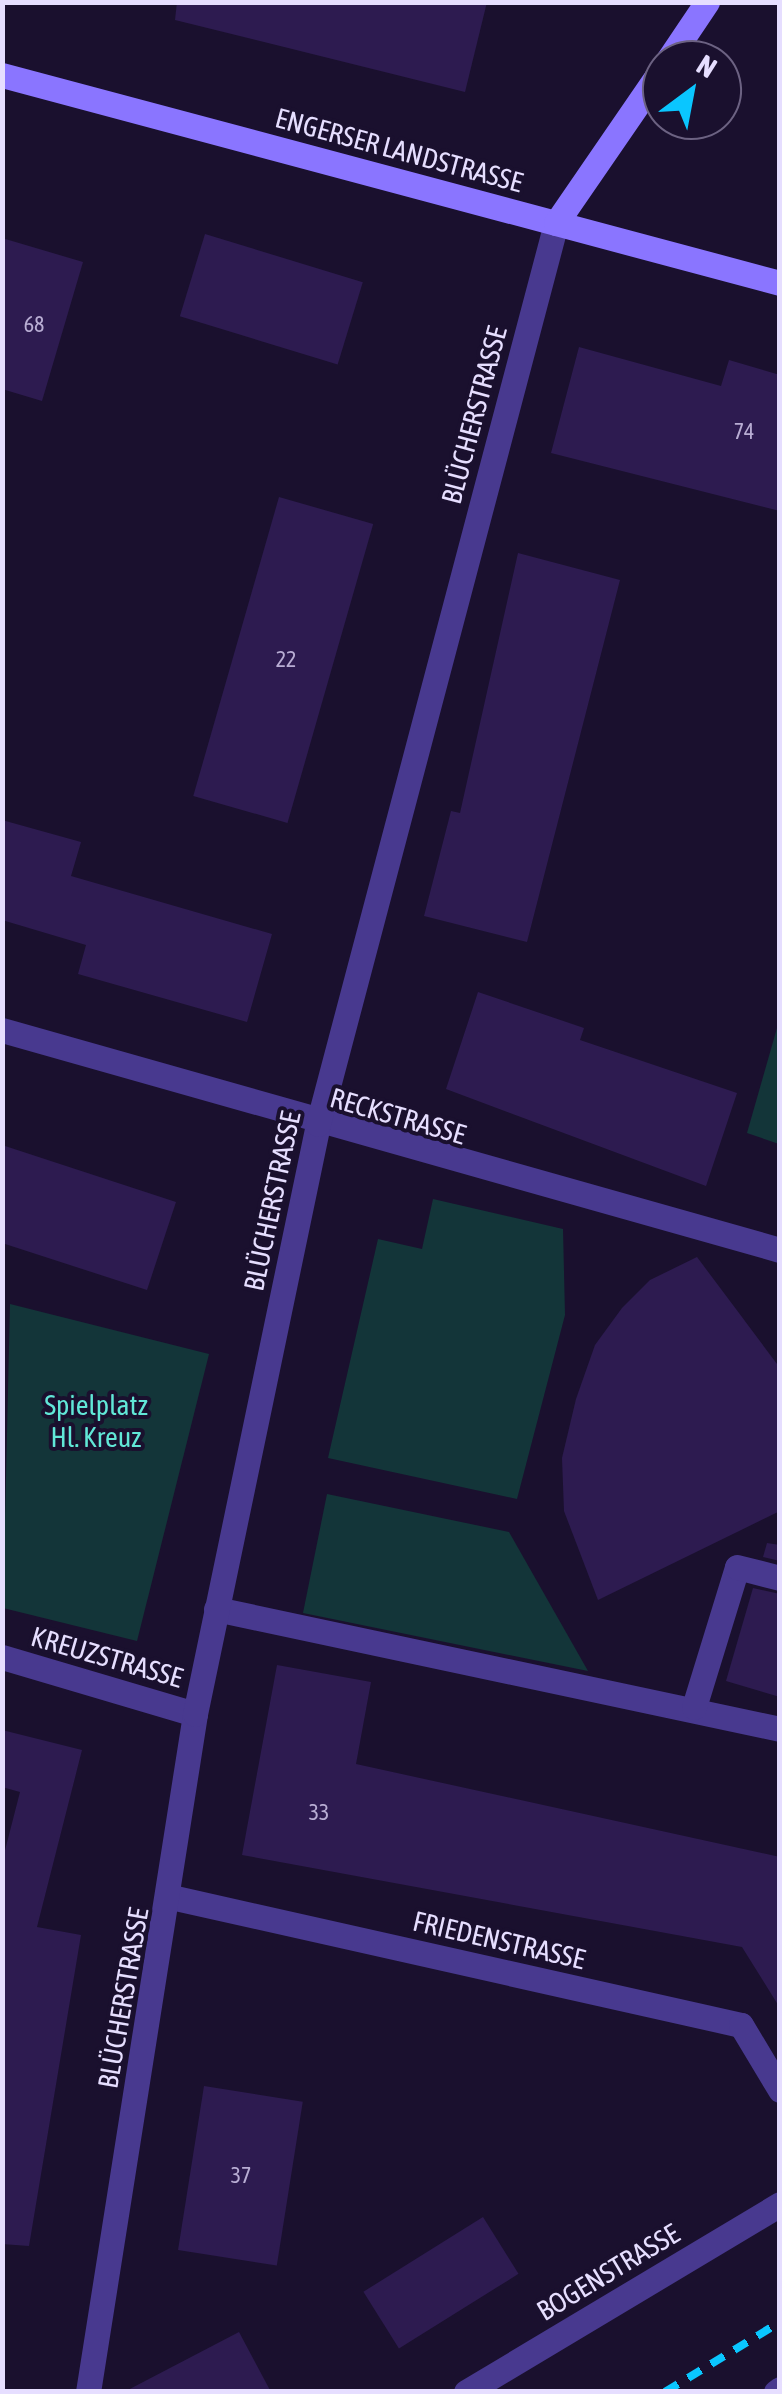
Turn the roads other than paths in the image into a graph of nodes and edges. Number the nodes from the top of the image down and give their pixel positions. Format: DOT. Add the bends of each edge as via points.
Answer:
graph roads {
  1 [pos="708,2"];
  2 [pos="682,40"];
  3 [pos="3,79"];
  4 [pos="642,97"];
  5 [pos="556,222"];
  6 [pos="780,283"];
  7 [pos="2,1030"];
  8 [pos="318,1124"];
  9 [pos="780,1250"];
  10 [pos="780,1578"];
  11 [pos="216,1609"];
  12 [pos="2,1657"];
  13 [pos="694,1707"];
  14 [pos="194,1714"];
  15 [pos="780,1728"];
  16 [pos="171,1897"];
  17 [pos="780,2090"];
  18 [pos="780,2204"];
  19 [pos="88,2392"];
  20 [pos="466,2392"];
  1 -- 2 [label="main road"];
  3 -- 5 [label="main road, ENGERSER LANDSTRASSE"];
  4 -- 5 [label="main road, BLÜCHERSTRASSE"];
  5 -- 6 [label="main road, ENGERSER LANDSTRASSE"];
  5 -- 8 [label="street, BLÜCHERSTRASSE"];
  7 -- 8 [label="street, RECKSTRASSE"];
  8 -- 9 [label="street, RECKSTRASSE"];
  8 -- 11 [label="street, BLÜCHERSTRASSE"];
  10 -- 13 [label="street" via="737,1567"];
  11 -- 13 [label="street"];
  11 -- 14 [label="street, BLÜCHERSTRASSE"];
  12 -- 14 [label="street, KREUZSTRASSE"];
  13 -- 15 [label="street"];
  14 -- 16 [label="street, BLÜCHERSTRASSE"];
  16 -- 17 [label="street, FRIEDENSTRASSE" via="741,2025"];
  16 -- 19 [label="street, BLÜCHERSTRASSE"];
  18 -- 20 [label="street, BOGENSTRASSE"];
}
